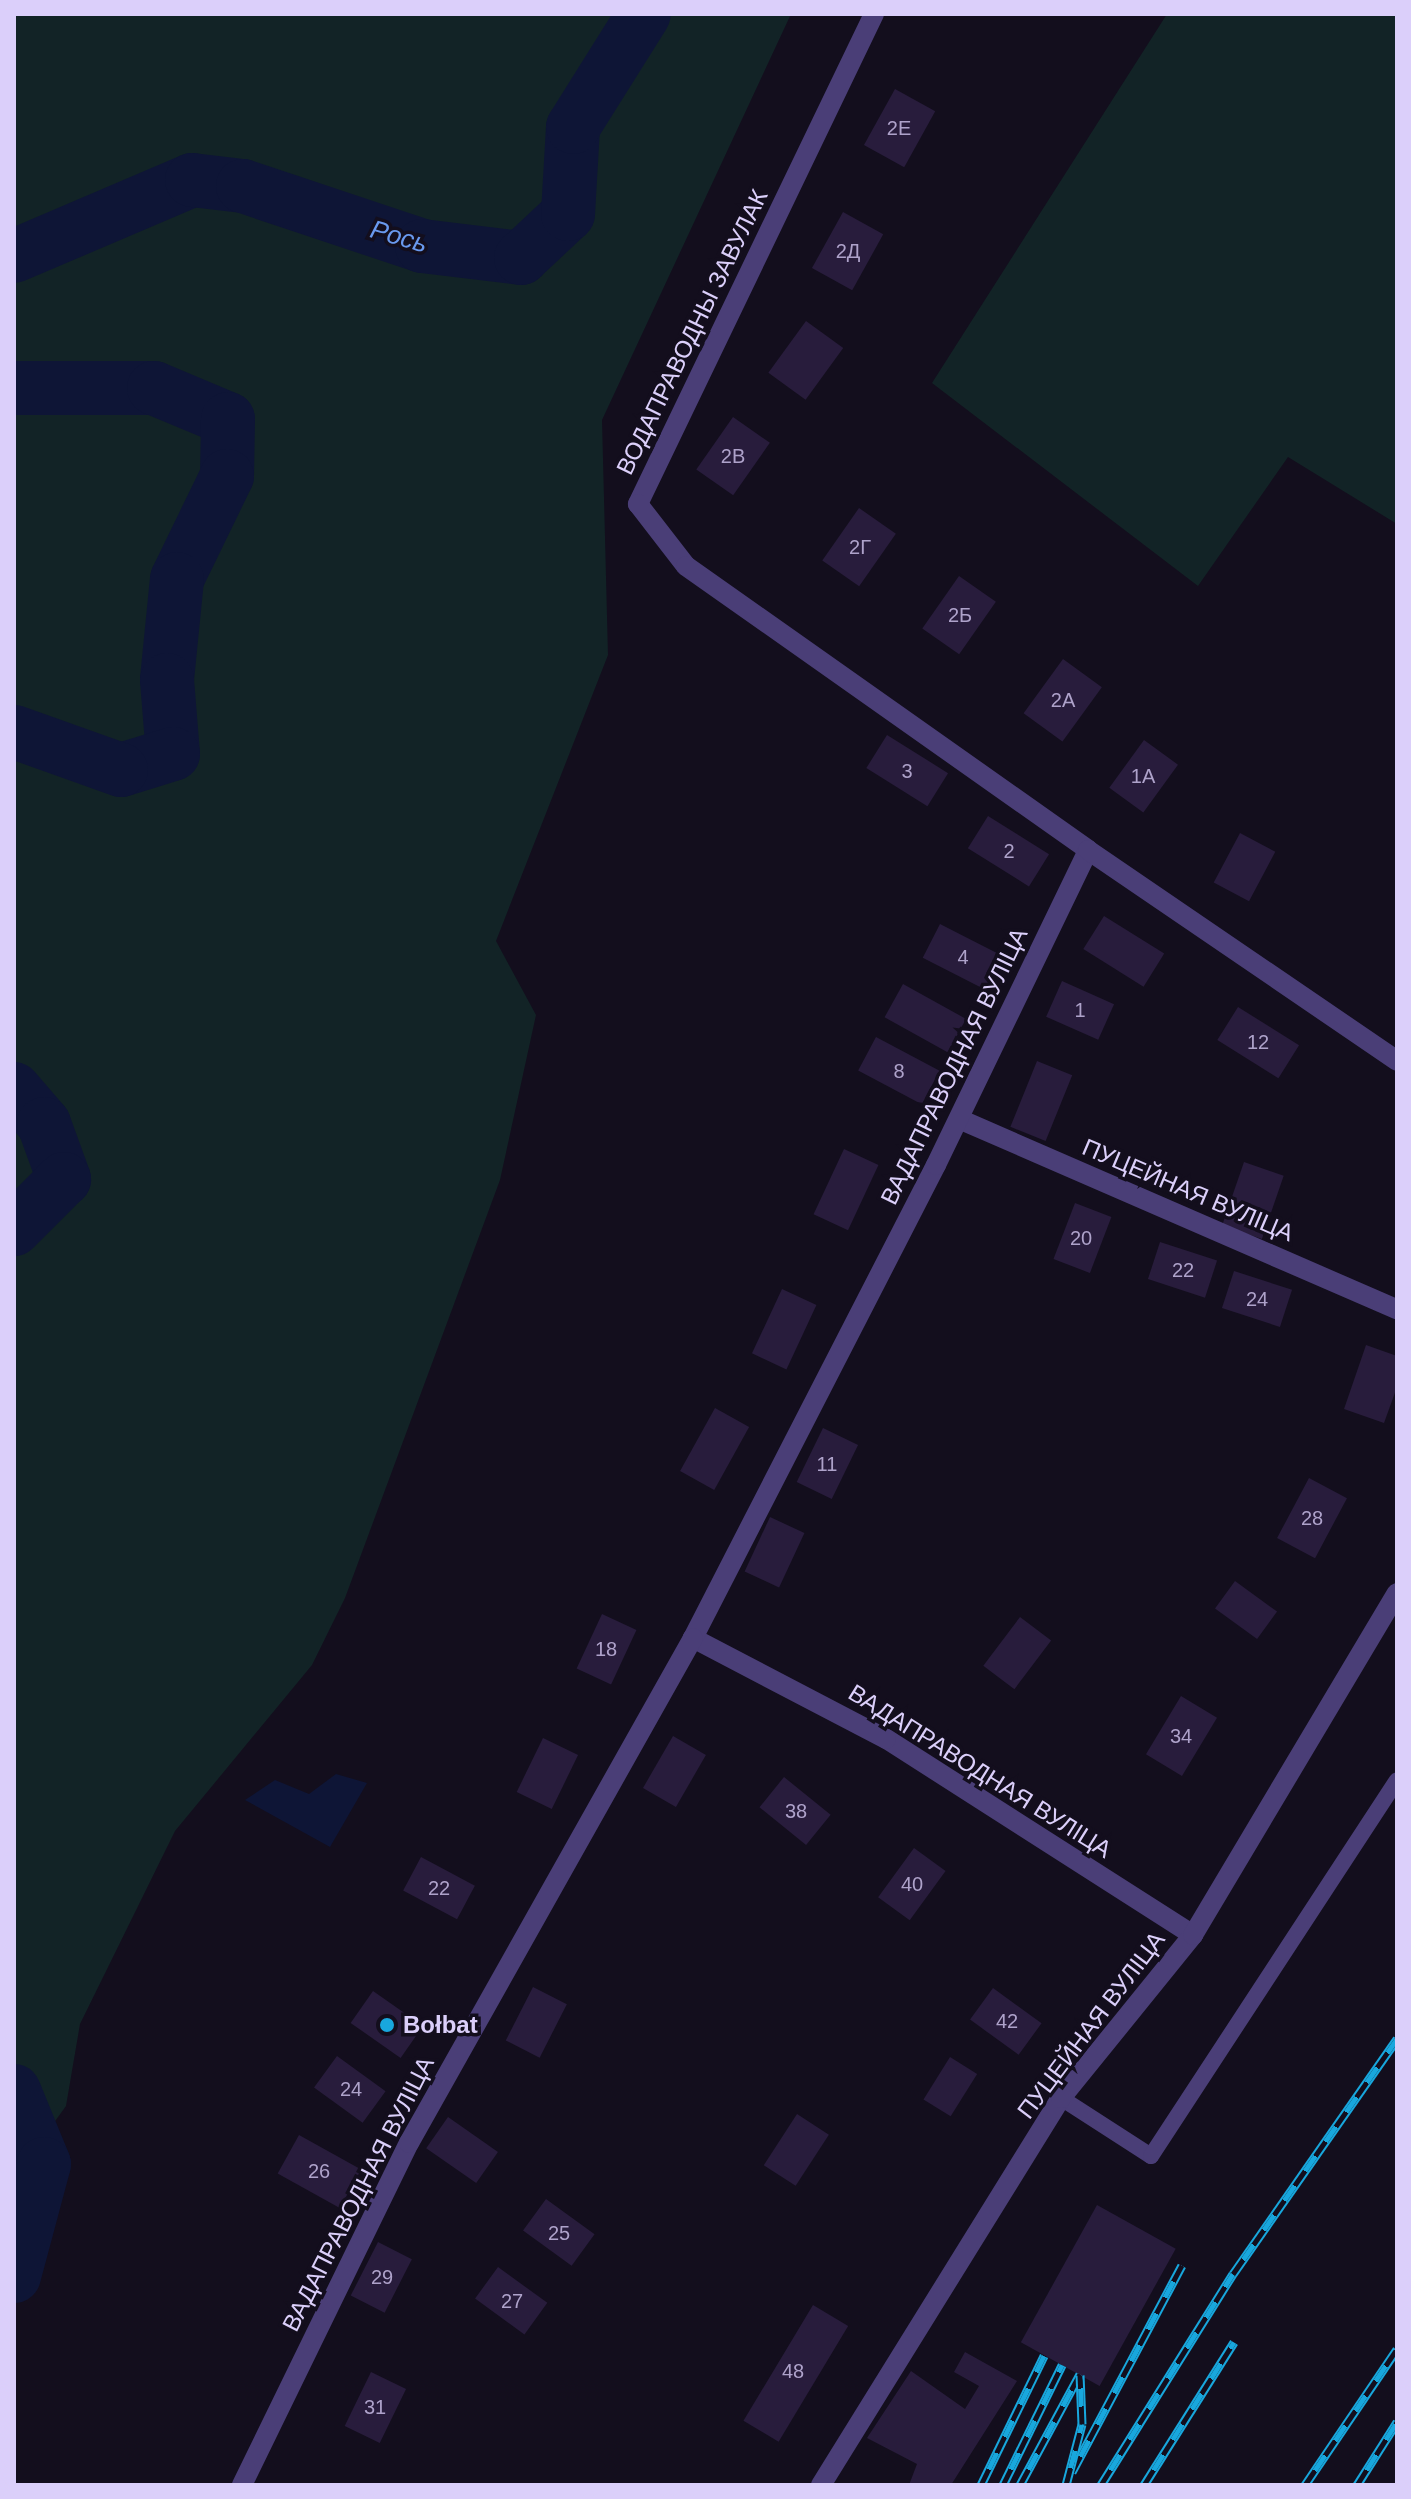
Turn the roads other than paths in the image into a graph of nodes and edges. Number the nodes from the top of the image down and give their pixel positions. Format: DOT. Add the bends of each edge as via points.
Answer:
graph roads {
  1 [pos="874,14"];
  2 [pos="1088,850"];
  3 [pos="1397,1061"];
  4 [pos="959,1119"];
  5 [pos="1397,1309"];
  6 [pos="1397,1593"];
  7 [pos="693,1638"];
  8 [pos="1397,1780"];
  9 [pos="1193,1935"];
  10 [pos="1061,2098"];
  11 [pos="242,2485"];
  12 [pos="821,2485"];
  1 -- 2 [label="street, ВОДАПРАВОДНЫ ЗАВУЛАК" via="638,504 686,566"];
  2 -- 3 [label="street"];
  2 -- 4 [label="street, ВАДАПРАВОДНАЯ ВУЛІЦА"];
  4 -- 5 [label="street, ПУЦЕЙНАЯ ВУЛІЦА"];
  4 -- 7 [label="street, ВАДАПРАВОДНАЯ ВУЛІЦА"];
  6 -- 9 [label="street, ПУЦЕЙНАЯ ВУЛІЦА"];
  7 -- 9 [label="street, ВАДАПРАВОДНАЯ ВУЛІЦА" via="886,1739"];
  7 -- 11 [label="street, ВАДАПРАВОДНАЯ ВУЛІЦА" via="409,2143"];
  8 -- 10 [label="lane" via="1151,2156"];
  9 -- 10 [label="street, ПУЦЕЙНАЯ ВУЛІЦА"];
  10 -- 12 [label="street, ПУЦЕЙНАЯ ВУЛІЦА"];
}
